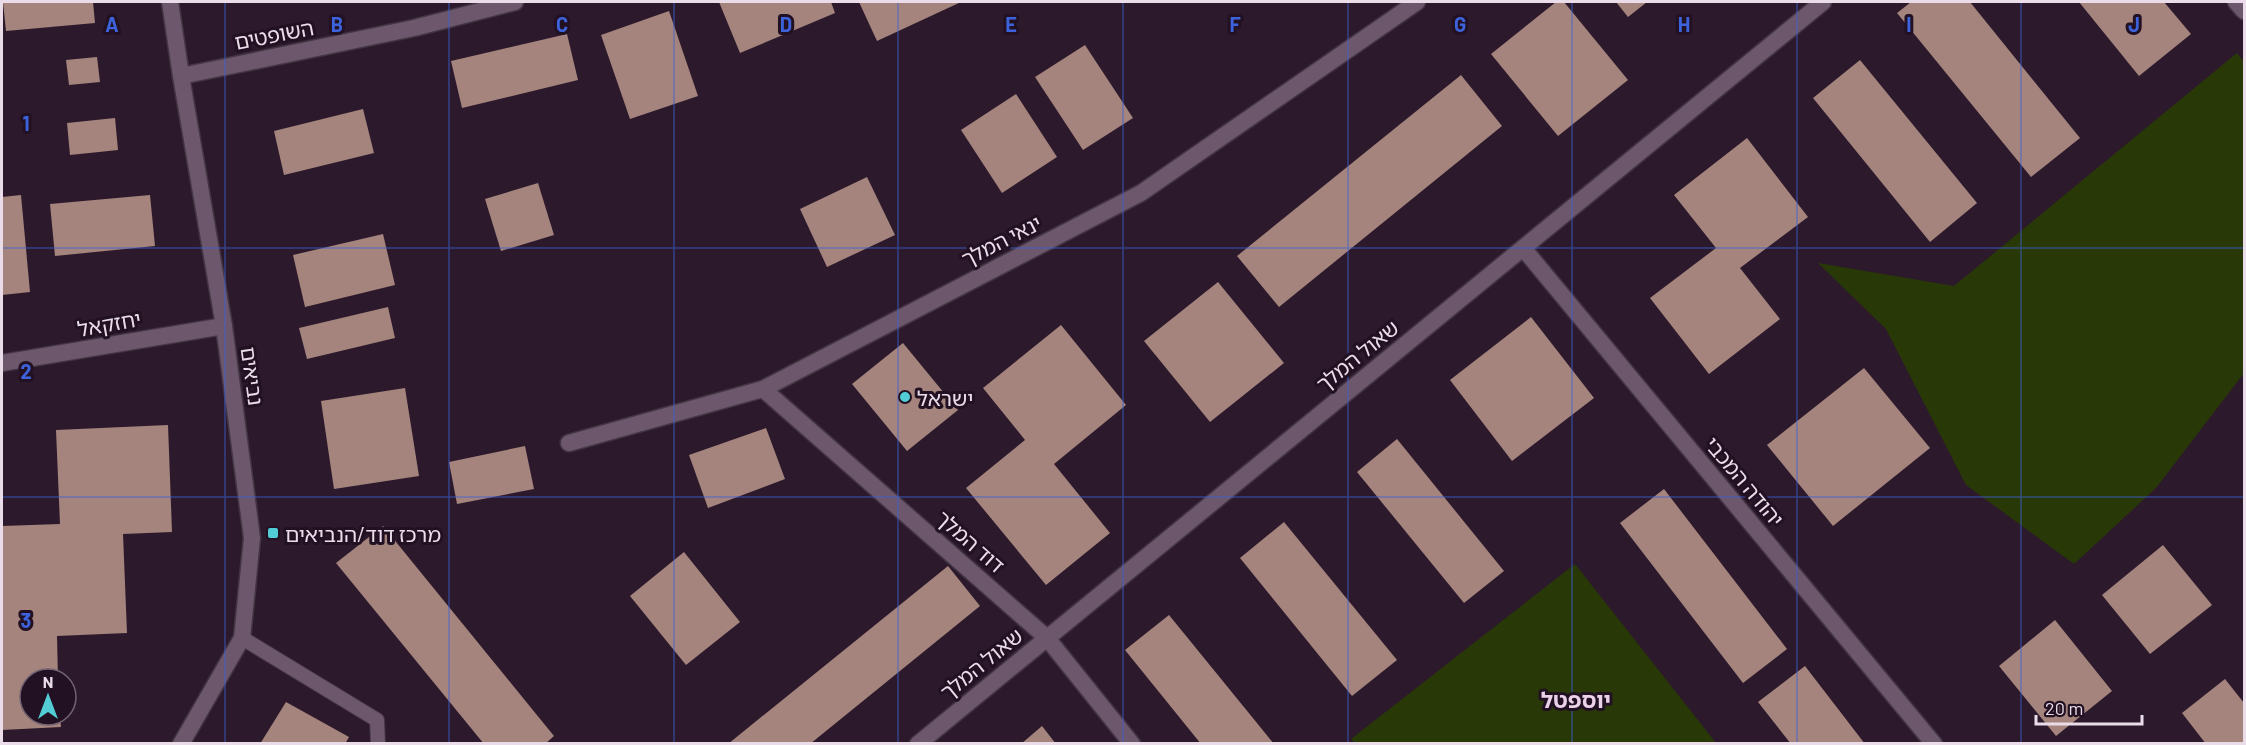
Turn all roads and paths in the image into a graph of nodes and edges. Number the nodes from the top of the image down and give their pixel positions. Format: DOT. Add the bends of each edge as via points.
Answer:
graph roads {
  1 [pos="170,2"];
  2 [pos="515,2"];
  3 [pos="1417,2"];
  4 [pos="1823,2"];
  5 [pos="2236,2"];
  6 [pos="2244,11"];
  7 [pos="180,75"];
  8 [pos="1523,248"];
  9 [pos="224,326"];
  10 [pos="2,363"];
  11 [pos="763,389"];
  12 [pos="569,443"];
  13 [pos="242,638"];
  14 [pos="1047,638"];
  15 [pos="181,744"];
  16 [pos="378,744"];
  17 [pos="918,744"];
  18 [pos="1132,744"];
  19 [pos="1934,744"];
  1 -- 7 [label="street, נביאים"];
  2 -- 7 [label="street, השופטים" via="414,28"];
  3 -- 11 [label="street, ינאי המלך" via="1141,192"];
  4 -- 8 [label="street, שאול המלך"];
  5 -- 6 [label="street"];
  7 -- 9 [label="street, נביאים"];
  8 -- 14 [label="street, שאול המלך"];
  8 -- 19 [label="street, יהודה המכבי"];
  9 -- 10 [label="street, יחזקאל"];
  9 -- 13 [label="street, נביאים" via="252,538"];
  11 -- 12 [label="street, ינאי המלך"];
  11 -- 14 [label="street, דוד המלך"];
  13 -- 15 [label="street, נביאים"];
  13 -- 16 [label="lane" via="378,720"];
  14 -- 17 [label="street, שאול המלך"];
  14 -- 18 [label="street, דוד המלך"];
}
